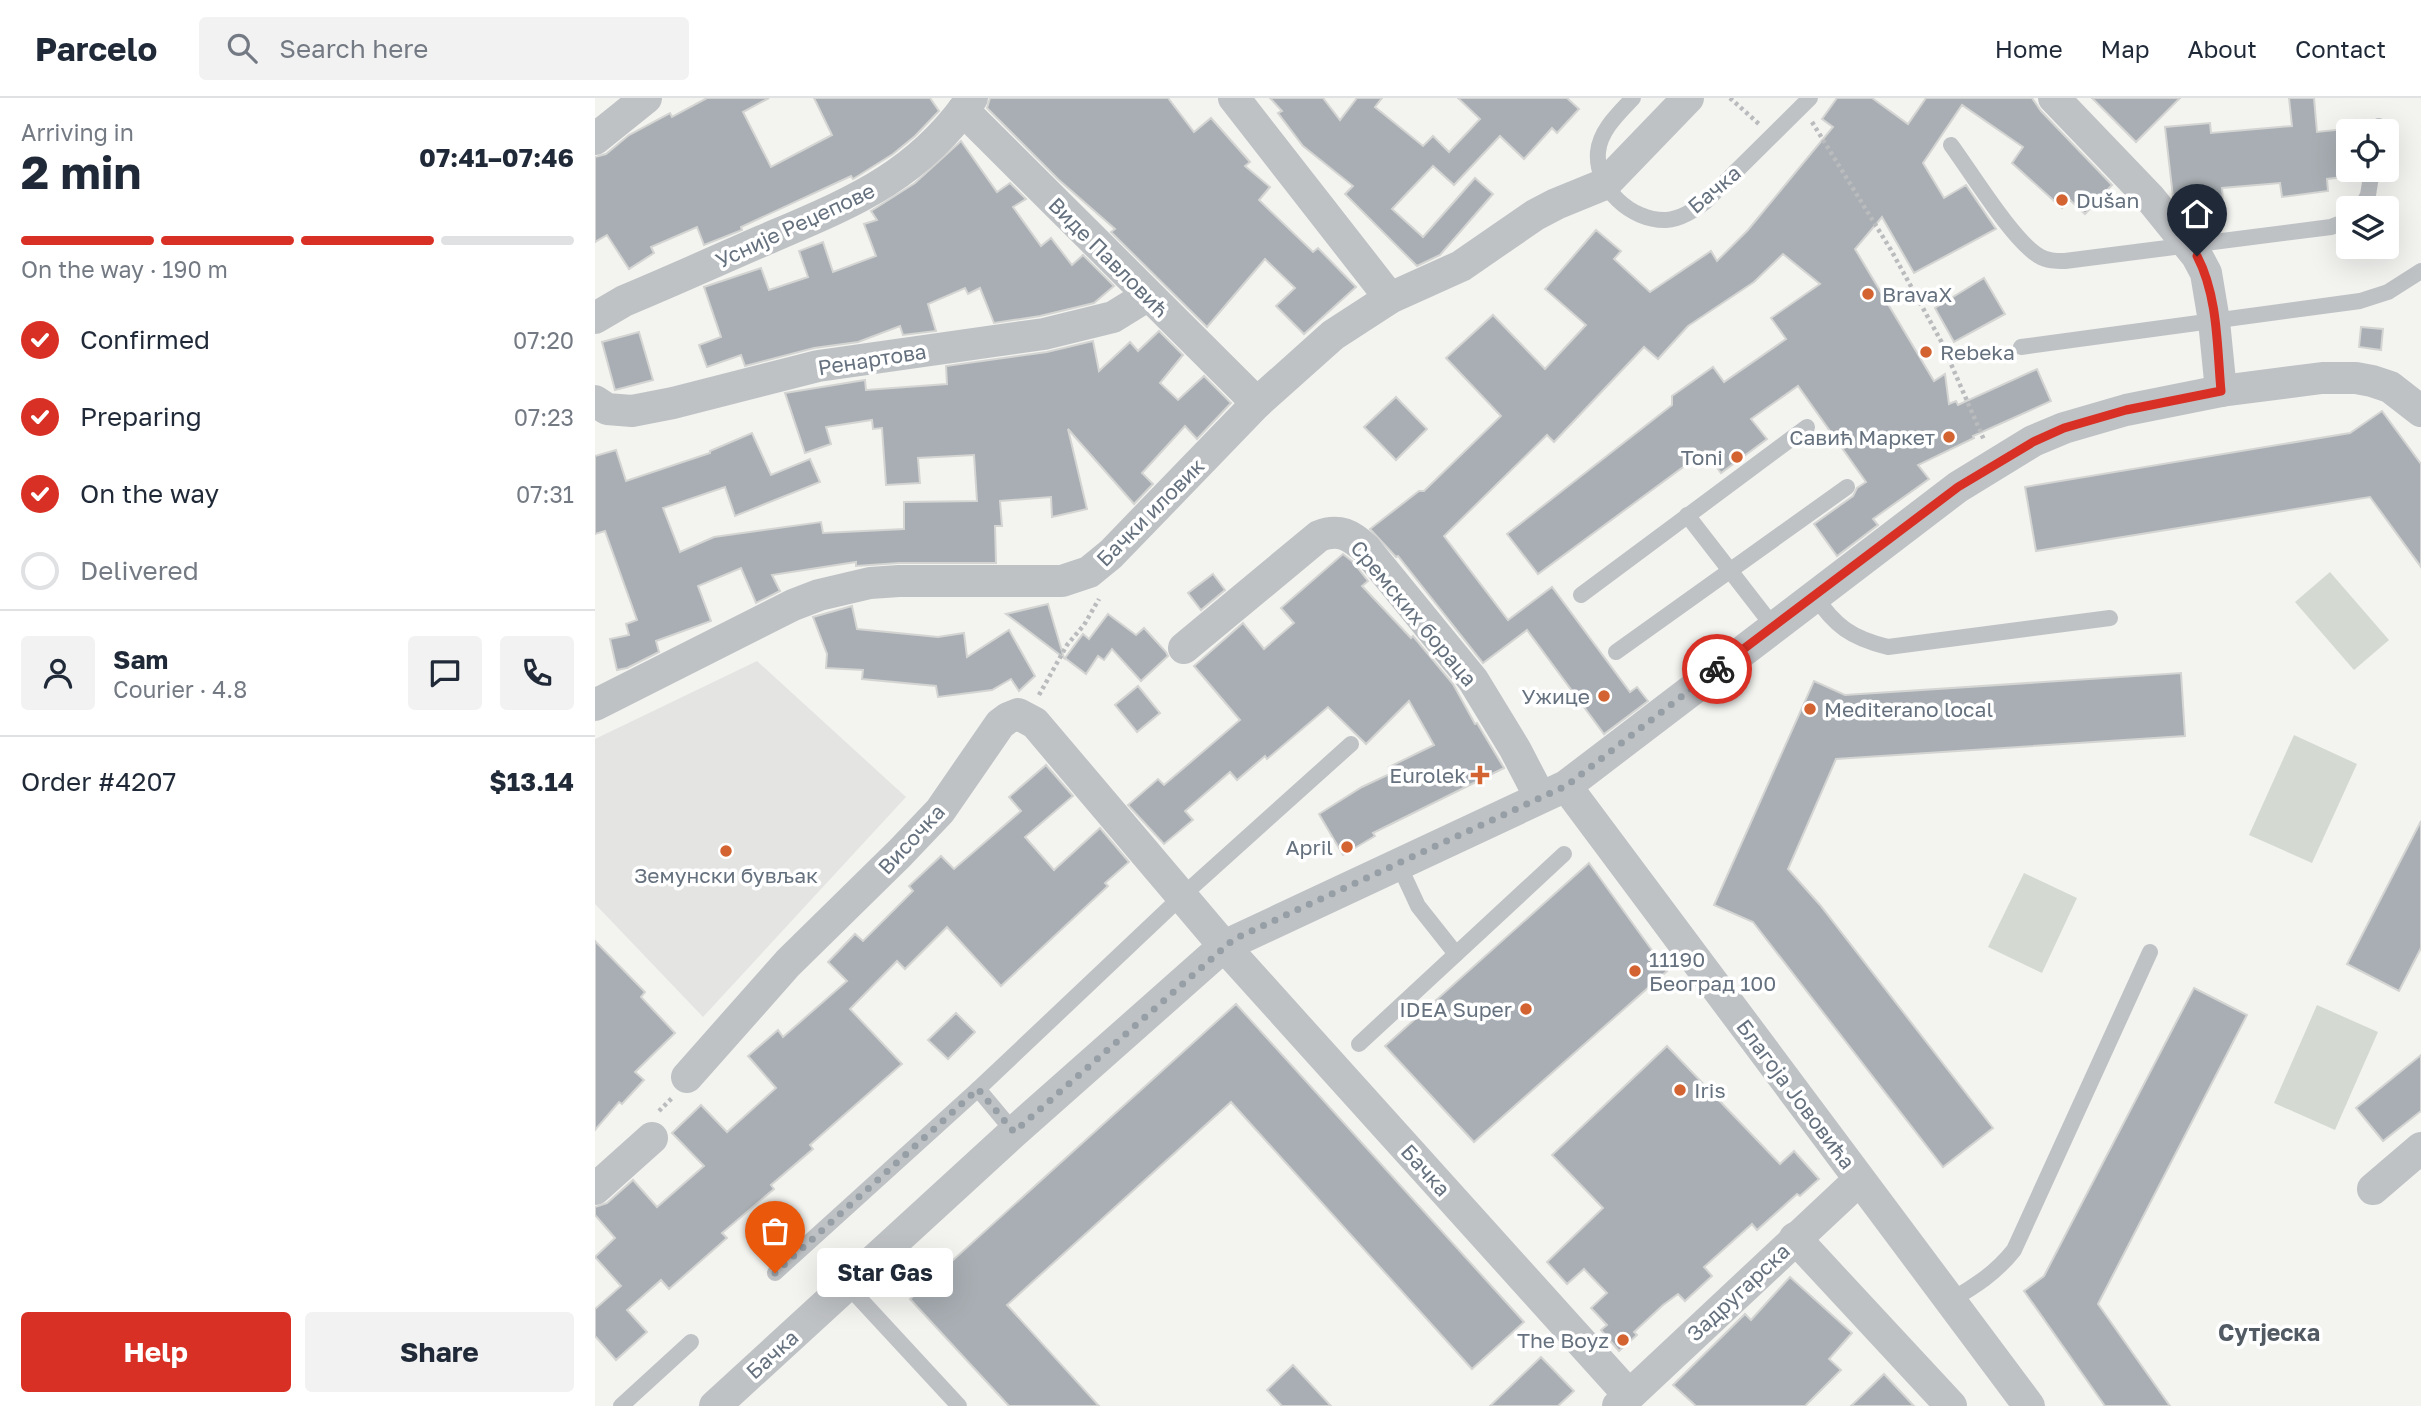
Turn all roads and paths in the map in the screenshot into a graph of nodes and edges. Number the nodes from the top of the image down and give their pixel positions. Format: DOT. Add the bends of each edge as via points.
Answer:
graph roads {
  1 [pos="646,98"];
  2 [pos="1234,98"];
  3 [pos="1633,98"];
  4 [pos="1688,98"];
  5 [pos="1730,98"];
  6 [pos="2054,98"];
  7 [pos="1806,102"];
  8 [pos="967,104"];
  9 [pos="1772,136"];
  10 [pos="595,139"];
  11 [pos="1951,145"];
  12 [pos="1605,184"];
  13 [pos="2336,226"];
  14 [pos="2188,244"];
  15 [pos="2421,271"];
  16 [pos="1147,296"];
  17 [pos="1390,298"];
  18 [pos="595,318"];
  19 [pos="2214,321"];
  20 [pos="2021,347"];
  21 [pos="2221,391"];
  22 [pos="595,401"];
  23 [pos="1257,403"];
  24 [pos="2421,411"];
  25 [pos="1807,427"];
  26 [pos="1994,463"];
  27 [pos="1847,486"];
  28 [pos="1687,515"];
  29 [pos="1111,554"];
  30 [pos="1729,571"];
  31 [pos="1581,595"];
  32 [pos="1814,596"];
  33 [pos="2110,618"];
  34 [pos="1773,626"];
  35 [pos="1184,648"];
  36 [pos="1615,652"];
  37 [pos="595,705"];
  38 [pos="1027,717"];
  39 [pos="1350,744"];
  40 [pos="1553,792"];
  41 [pos="1564,854"];
  42 [pos="1398,863"];
  43 [pos="1182,896"];
  44 [pos="1224,946"];
  45 [pos="2150,952"];
  46 [pos="1456,954"];
  47 [pos="1359,1044"];
  48 [pos="687,1077"];
  49 [pos="978,1089"];
  50 [pos="1014,1132"];
  51 [pos="652,1138"];
  52 [pos="2421,1148"];
  53 [pos="1859,1180"];
  54 [pos="595,1189"];
  55 [pos="2373,1189"];
  56 [pos="1795,1238"];
  57 [pos="775,1273"];
  58 [pos="848,1286"];
  59 [pos="1950,1301"];
  60 [pos="691,1342"];
  61 [pos="1623,1400"];
  62 [pos="621,1406"];
  63 [pos="715,1406"];
  64 [pos="959,1406"];
  65 [pos="1951,1406"];
  66 [pos="2029,1406"];
  1 -- 10 [label="street"];
  2 -- 17 [label="street"];
  3 -- 12 [label="lane" via="1601,141 1599,167"];
  4 -- 12 [label="street"];
  5 -- 9 [label="path"];
  6 -- 14 [label="street"];
  7 -- 9 [label="lane, Бачка"];
  7 -- 26 [label="path" via="1941,341"];
  8 -- 16 [label="street, Виде Павловић"];
  8 -- 18 [label="street, Усније Реџепове" via="910,165 865,195"];
  9 -- 12 [label="lane, Бачка" via="1705,202 1674,219 1647,218 1622,204"];
  11 -- 14 [label="lane" via="2019,240 2039,256 2065,261"];
  12 -- 17 [label="street, Бачки иловик" via="1535,215 1461,266"];
  13 -- 14 [label="lane"];
  14 -- 19 [label="street" via="2206,273"];
  15 -- 19 [label="lane" via="2388,292 2360,301"];
  16 -- 22 [label="street, Ренартова" via="1113,317 1044,334 818,366 632,411 607,409"];
  16 -- 23 [label="street, Виде Павловић"];
  17 -- 23 [label="street, Бачки иловик" via="1333,335"];
  19 -- 20 [label="lane"];
  19 -- 21 [label="street"];
  21 -- 24 [label="street" via="2356,377 2390,387"];
  21 -- 26 [label="street" via="2064,428"];
  23 -- 29 [label="street, Бачки иловик"];
  25 -- 28 [label="lane"];
  26 -- 32 [label="street"];
  27 -- 30 [label="lane"];
  28 -- 30 [label="lane"];
  28 -- 31 [label="lane"];
  29 -- 37 [label="street, Бачки иловик" via="1089,572 1062,582 899,581 820,595"];
  29 -- 38 [label="path" via="1097,604 1067,645"];
  30 -- 34 [label="lane"];
  30 -- 36 [label="lane"];
  32 -- 33 [label="lane" via="1839,626 1888,647"];
  32 -- 34 [label="street"];
  34 -- 40 [label="street"];
  35 -- 40 [label="street, Сремских бораца" via="1319,536 1339,531 1366,549 1473,680 1501,726"];
  38 -- 43 [label="street"];
  38 -- 48 [label="street, Височка" via="1018,714 1000,724 940,811 788,964"];
  39 -- 43 [label="lane"];
  40 -- 42 [label="street, Бачка"];
  40 -- 53 [label="street, Благоја Јововића"];
  41 -- 46 [label="lane"];
  42 -- 44 [label="street, Бачка"];
  42 -- 46 [label="lane" via="1418,906"];
  43 -- 44 [label="street"];
  43 -- 49 [label="lane"];
  44 -- 50 [label="street, Бачка"];
  44 -- 61 [label="street, Бачка"];
  45 -- 59 [label="lane" via="2014,1250 1982,1283"];
  46 -- 47 [label="lane"];
  48 -- 51 [label="path" via="653,1120"];
  49 -- 50 [label="lane"];
  49 -- 57 [label="lane"];
  50 -- 58 [label="street, Бачка"];
  51 -- 54 [label="street"];
  52 -- 55 [label="street"];
  53 -- 56 [label="street, Задругарска"];
  53 -- 59 [label="street, Благоја Јововића"];
  56 -- 61 [label="street, Задругарска"];
  56 -- 65 [label="street"];
  58 -- 63 [label="street, Бачка"];
  58 -- 64 [label="lane"];
  59 -- 66 [label="street, Благоја Јововића"];
  60 -- 62 [label="lane"];
}
